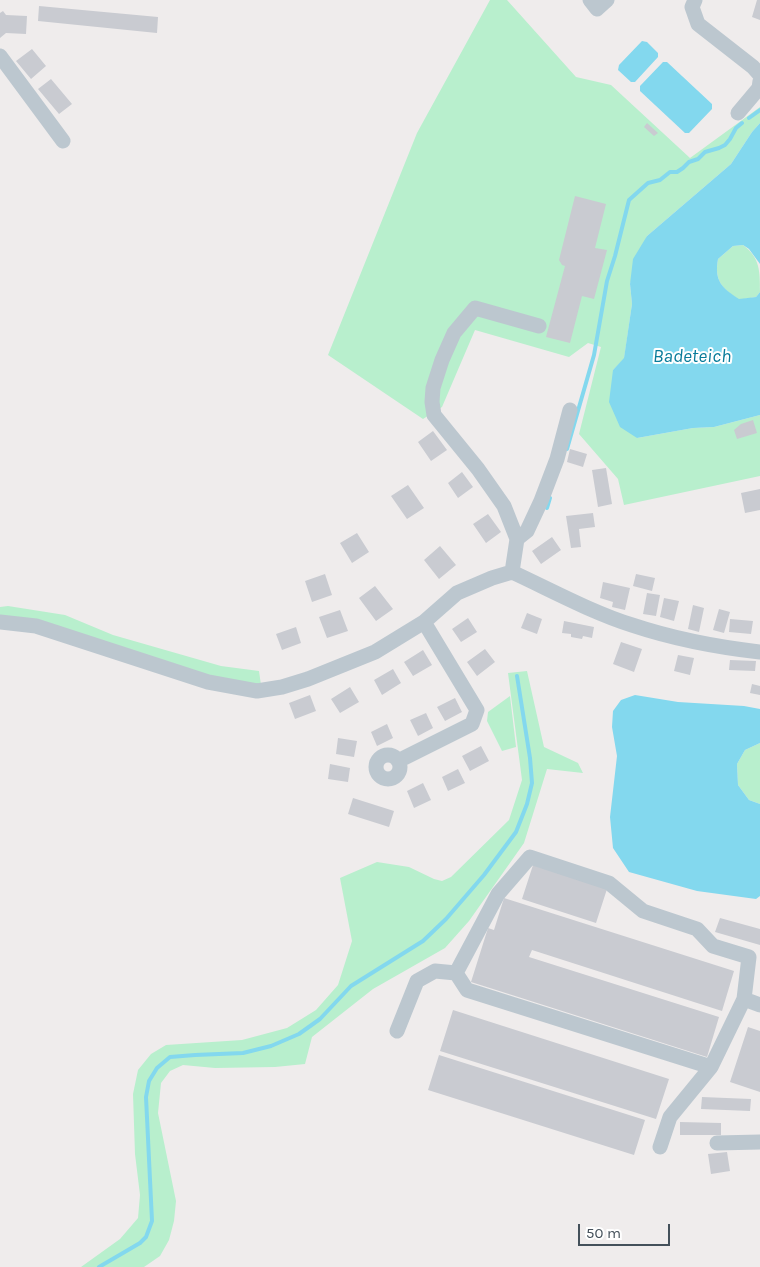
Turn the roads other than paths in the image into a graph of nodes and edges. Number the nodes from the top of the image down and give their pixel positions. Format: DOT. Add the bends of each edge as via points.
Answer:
graph roads {
  1 [pos="590,0"];
  2 [pos="607,0"];
  3 [pos="695,0"];
  4 [pos="0,56"];
  5 [pos="760,76"];
  6 [pos="760,81"];
  7 [pos="738,113"];
  8 [pos="62,141"];
  9 [pos="539,326"];
  10 [pos="570,410"];
  11 [pos="517,539"];
  12 [pos="512,572"];
  13 [pos="0,622"];
  14 [pos="424,622"];
  15 [pos="760,652"];
  16 [pos="398,761"];
  17 [pos="456,974"];
  18 [pos="744,998"];
  19 [pos="760,1005"];
  20 [pos="397,1031"];
  21 [pos="711,1067"];
  22 [pos="760,1142"];
  23 [pos="717,1143"];
  24 [pos="660,1146"];
  1 -- 2 [label="street" via="597,8"];
  3 -- 5 [label="street" via="692,7 698,24"];
  4 -- 8 [label="street"];
  6 -- 7 [label="street" via="759,88"];
  9 -- 11 [label="street" via="475,308 454,333 433,388 434,416 504,506"];
  10 -- 11 [label="street" via="557,460 541,501 527,531"];
  11 -- 12 [label="street"];
  12 -- 14 [label="street" via="457,593"];
  12 -- 15 [label="street" via="631,625 701,644"];
  13 -- 14 [label="street" via="36,626 208,682 257,691 308,679 376,652"];
  14 -- 16 [label="street" via="477,710 472,724"];
  17 -- 18 [label="street" via="498,894 530,857 609,883 642,911 696,929 713,946 748,957"];
  17 -- 20 [label="street" via="435,971 417,981"];
  17 -- 21 [label="street" via="467,990"];
  18 -- 19 [label="street"];
  18 -- 21 [label="street"];
  21 -- 24 [label="street" via="670,1117"];
  22 -- 23 [label="street"];
}
